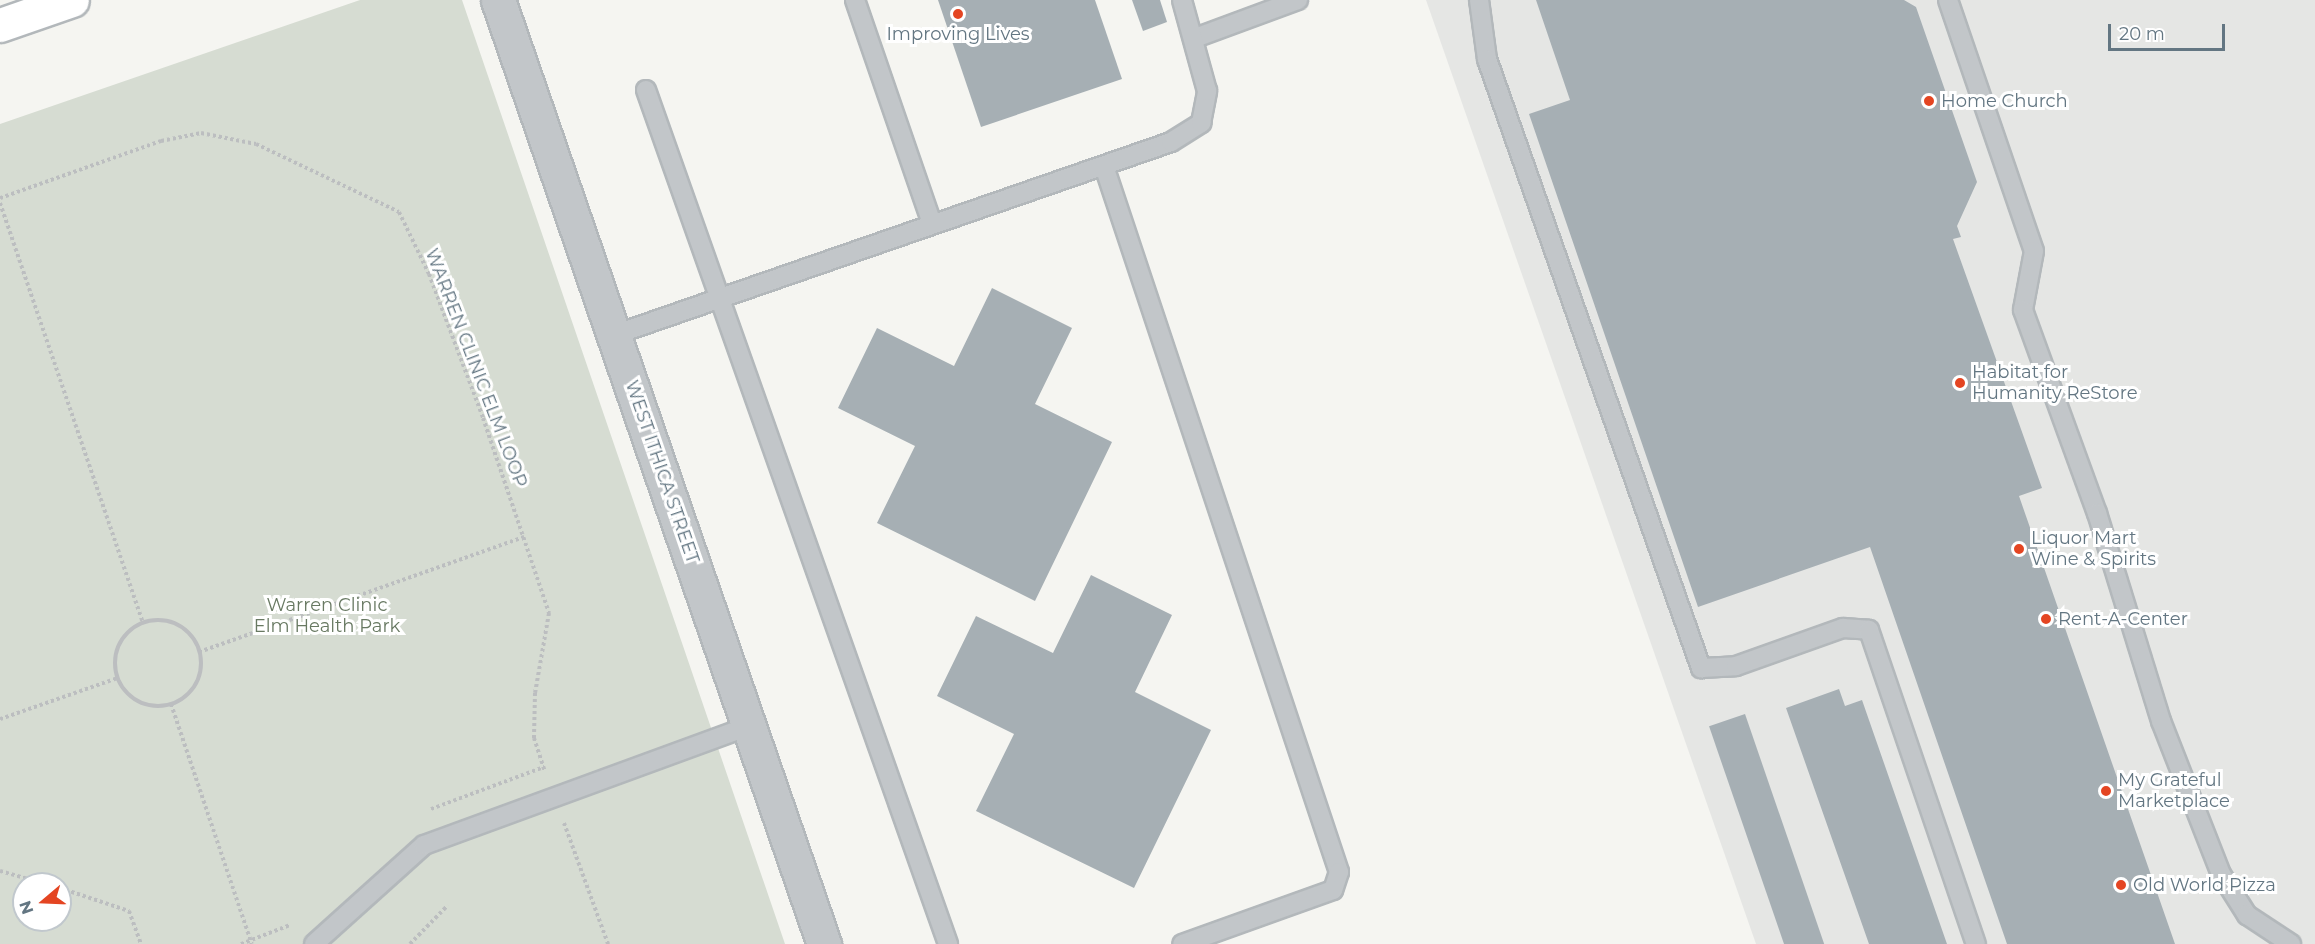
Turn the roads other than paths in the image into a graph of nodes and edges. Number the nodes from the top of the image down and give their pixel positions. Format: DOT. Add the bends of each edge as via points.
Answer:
graph roads {
  1 [pos="72,0"];
  2 [pos="498,0"];
  3 [pos="855,0"];
  4 [pos="1182,0"];
  5 [pos="1298,0"];
  6 [pos="1479,0"];
  7 [pos="1948,0"];
  8 [pos="0,25"];
  9 [pos="1195,38"];
  10 [pos="646,90"];
  11 [pos="1104,166"];
  12 [pos="932,224"];
  13 [pos="722,297"];
  14 [pos="614,335"];
  15 [pos="750,726"];
  16 [pos="314,944"];
  17 [pos="824,944"];
  18 [pos="948,944"];
  19 [pos="1182,944"];
  20 [pos="1976,944"];
  21 [pos="2291,944"];
  1 -- 8 [label="main road"];
  2 -- 14 [label="street, WEST ITHICA STREET"];
  3 -- 12 [label="lane"];
  4 -- 9 [label="lane"];
  5 -- 9 [label="lane"];
  6 -- 20 [label="lane" via="1487,59 1701,668 1736,666 1843,627 1869,630"];
  7 -- 21 [label="lane" via="2034,251 2023,310 2097,513 2161,721 2221,874 2247,915"];
  9 -- 11 [label="lane" via="1207,91 1201,123 1172,142"];
  10 -- 13 [label="lane"];
  11 -- 12 [label="lane"];
  11 -- 19 [label="lane" via="1339,872 1333,890"];
  12 -- 13 [label="lane"];
  13 -- 14 [label="lane"];
  13 -- 18 [label="lane"];
  14 -- 15 [label="street, WEST ITHICA STREET"];
  15 -- 16 [label="lane" via="424,845"];
  15 -- 17 [label="street, WEST ITHICA STREET"];
}
